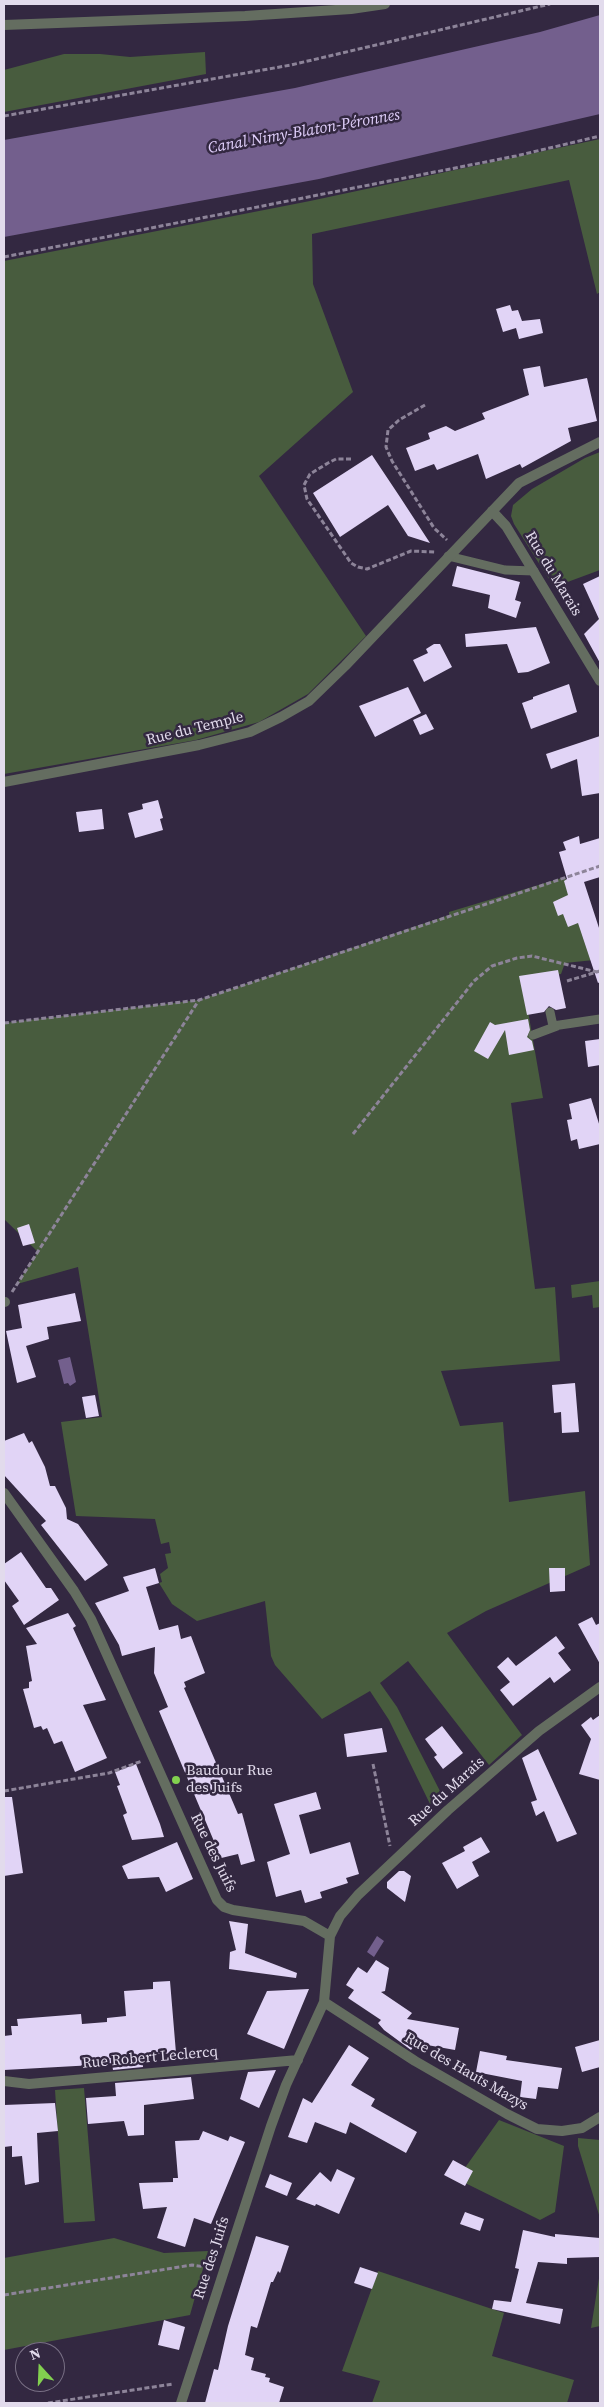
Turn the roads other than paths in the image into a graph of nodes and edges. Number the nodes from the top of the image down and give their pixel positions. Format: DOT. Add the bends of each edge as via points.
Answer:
graph roads {
  1 [pos="386,4"];
  2 [pos="4,25"];
  3 [pos="600,442"];
  4 [pos="492,511"];
  5 [pos="452,553"];
  6 [pos="534,571"];
  7 [pos="600,681"];
  8 [pos="4,782"];
  9 [pos="550,1012"];
  10 [pos="600,1019"];
  11 [pos="557,1026"];
  12 [pos="533,1035"];
  13 [pos="4,1493"];
  14 [pos="600,1688"];
  15 [pos="330,1936"];
  16 [pos="324,2002"];
  17 [pos="298,2060"];
  18 [pos="4,2081"];
  19 [pos="600,2118"];
  20 [pos="181,2403"];
  1 -- 2 [label="street" via="245,16"];
  3 -- 4 [label="street, Rue du Temple" via="519,483"];
  4 -- 5 [label="street, Rue du Temple"];
  4 -- 6 [label="street, Rue du Marais" via="506,526"];
  5 -- 6 [label="lane" via="505,570"];
  5 -- 8 [label="street, Rue du Temple" via="315,695 281,717 250,732 200,745"];
  6 -- 7 [label="street, Rue du Marais"];
  9 -- 11 [label="lane" via="552,1024"];
  10 -- 11 [label="lane"];
  11 -- 12 [label="lane"];
  13 -- 15 [label="street, Rue des Juifs" via="91,1619 217,1900 233,1910 304,1921"];
  14 -- 15 [label="street, Rue du Marais" via="539,1730 394,1859 348,1905"];
  15 -- 16 [label="street, Rue des Juifs"];
  16 -- 17 [label="street, Rue des Juifs"];
  16 -- 19 [label="street, Rue des Hauts Mazys" via="415,2061 537,2129 569,2130 589,2126"];
  17 -- 18 [label="street, Rue Robert Leclercq" via="30,2084"];
  17 -- 20 [label="street, Rue des Juifs" via="271,2126"];
}
